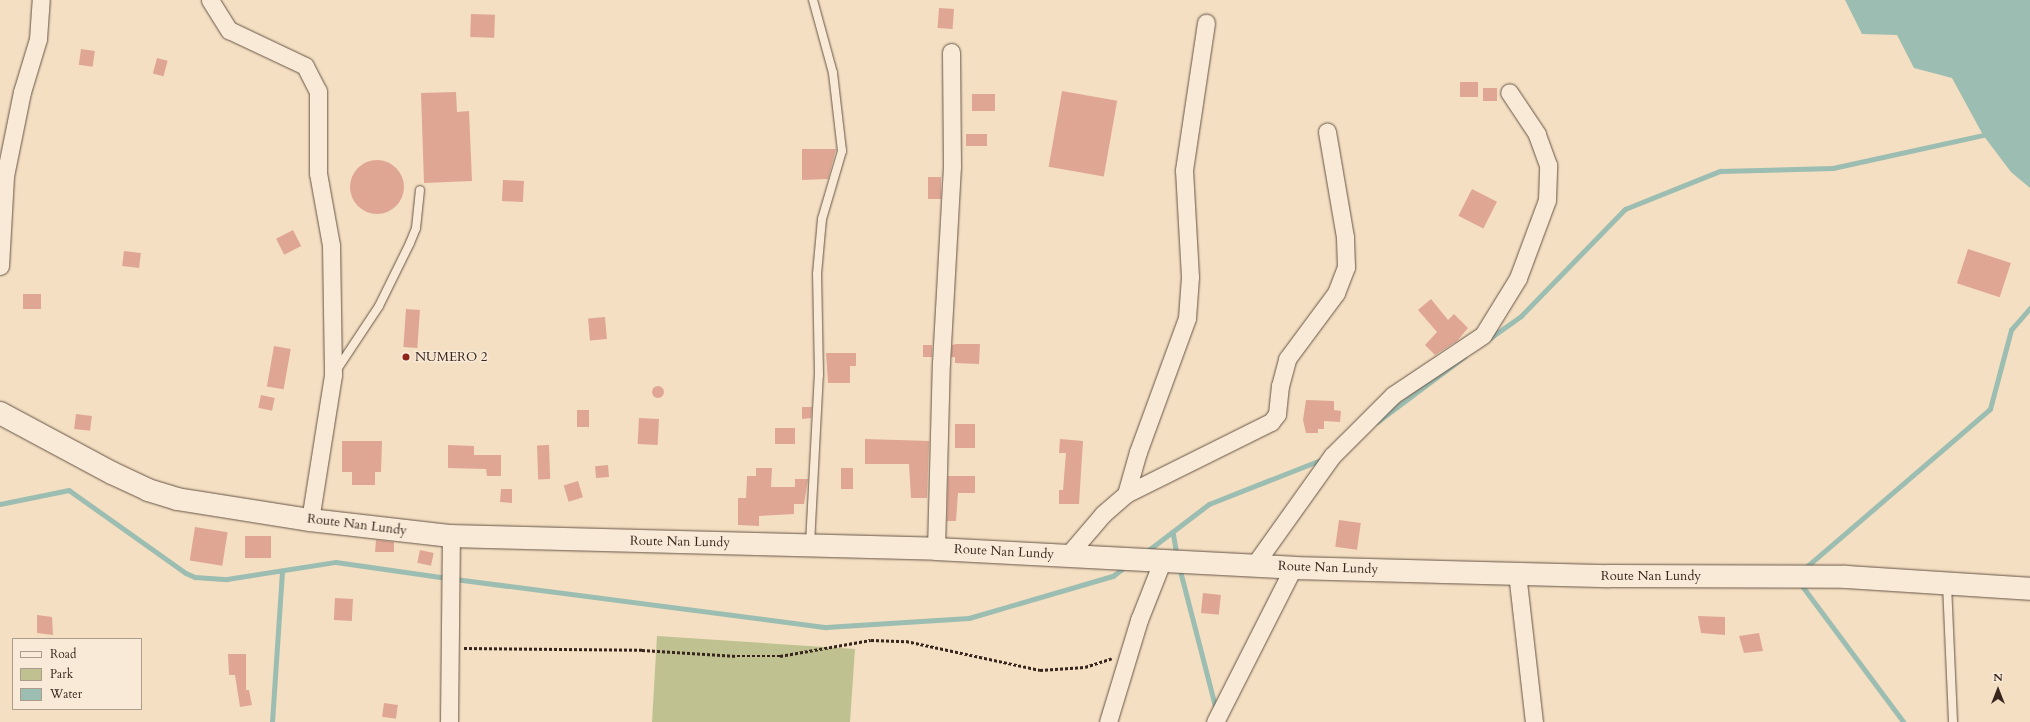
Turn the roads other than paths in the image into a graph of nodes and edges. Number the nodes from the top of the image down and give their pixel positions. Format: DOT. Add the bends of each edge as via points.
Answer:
graph roads {
  1 [pos="41,0"];
  2 [pos="210,0"];
  3 [pos="813,0"];
  4 [pos="1206,23"];
  5 [pos="951,52"];
  6 [pos="1509,92"];
  7 [pos="1327,132"];
  8 [pos="420,190"];
  9 [pos="0,266"];
  10 [pos="333,375"];
  11 [pos="0,413"];
  12 [pos="1126,494"];
  13 [pos="310,520"];
  14 [pos="451,536"];
  15 [pos="810,545"];
  16 [pos="936,549"];
  17 [pos="1068,555"];
  18 [pos="1163,559"];
  19 [pos="1255,564"];
  20 [pos="1294,568"];
  21 [pos="1517,573"];
  22 [pos="1947,584"];
  23 [pos="2030,589"];
  24 [pos="449,722"];
  25 [pos="1108,722"];
  26 [pos="1215,722"];
  27 [pos="1534,722"];
  28 [pos="1953,722"];
  1 -- 9 [label="street" via="38,39 22,92 4,176"];
  2 -- 10 [label="street" via="229,30 305,66 318,91 318,173 331,245"];
  3 -- 15 [label="lane" via="833,73 842,151 822,219 818,266 819,375"];
  4 -- 12 [label="street" via="1184,170 1190,277 1187,318 1138,452"];
  5 -- 16 [label="street" via="952,166 941,363"];
  6 -- 19 [label="street" via="1537,134 1548,165 1548,200 1518,278 1484,335 1393,395 1332,456"];
  7 -- 12 [label="street" via="1345,237 1346,267 1336,293 1287,359 1280,386 1277,414 1271,422"];
  8 -- 10 [label="lane" via="416,228 410,243 379,306"];
  10 -- 13 [label="street"];
  11 -- 13 [label="main road, Route Nan Lundy" via="148,490 207,506"];
  12 -- 17 [label="street" via="1103,514"];
  13 -- 14 [label="main road, Route Nan Lundy"];
  14 -- 15 [label="main road, Route Nan Lundy"];
  14 -- 24 [label="street"];
  15 -- 16 [label="main road, Route Nan Lundy"];
  16 -- 17 [label="main road, Route Nan Lundy"];
  17 -- 18 [label="main road, Route Nan Lundy"];
  18 -- 19 [label="main road, Route Nan Lundy"];
  18 -- 25 [label="street" via="1152,581"];
  19 -- 20 [label="main road, Route Nan Lundy"];
  20 -- 21 [label="main road, Route Nan Lundy"];
  20 -- 26 [label="street"];
  21 -- 22 [label="main road, Route Nan Lundy" via="1846,577"];
  21 -- 27 [label="street"];
  22 -- 23 [label="main road, Route Nan Lundy"];
  22 -- 28 [label="lane"];
}
